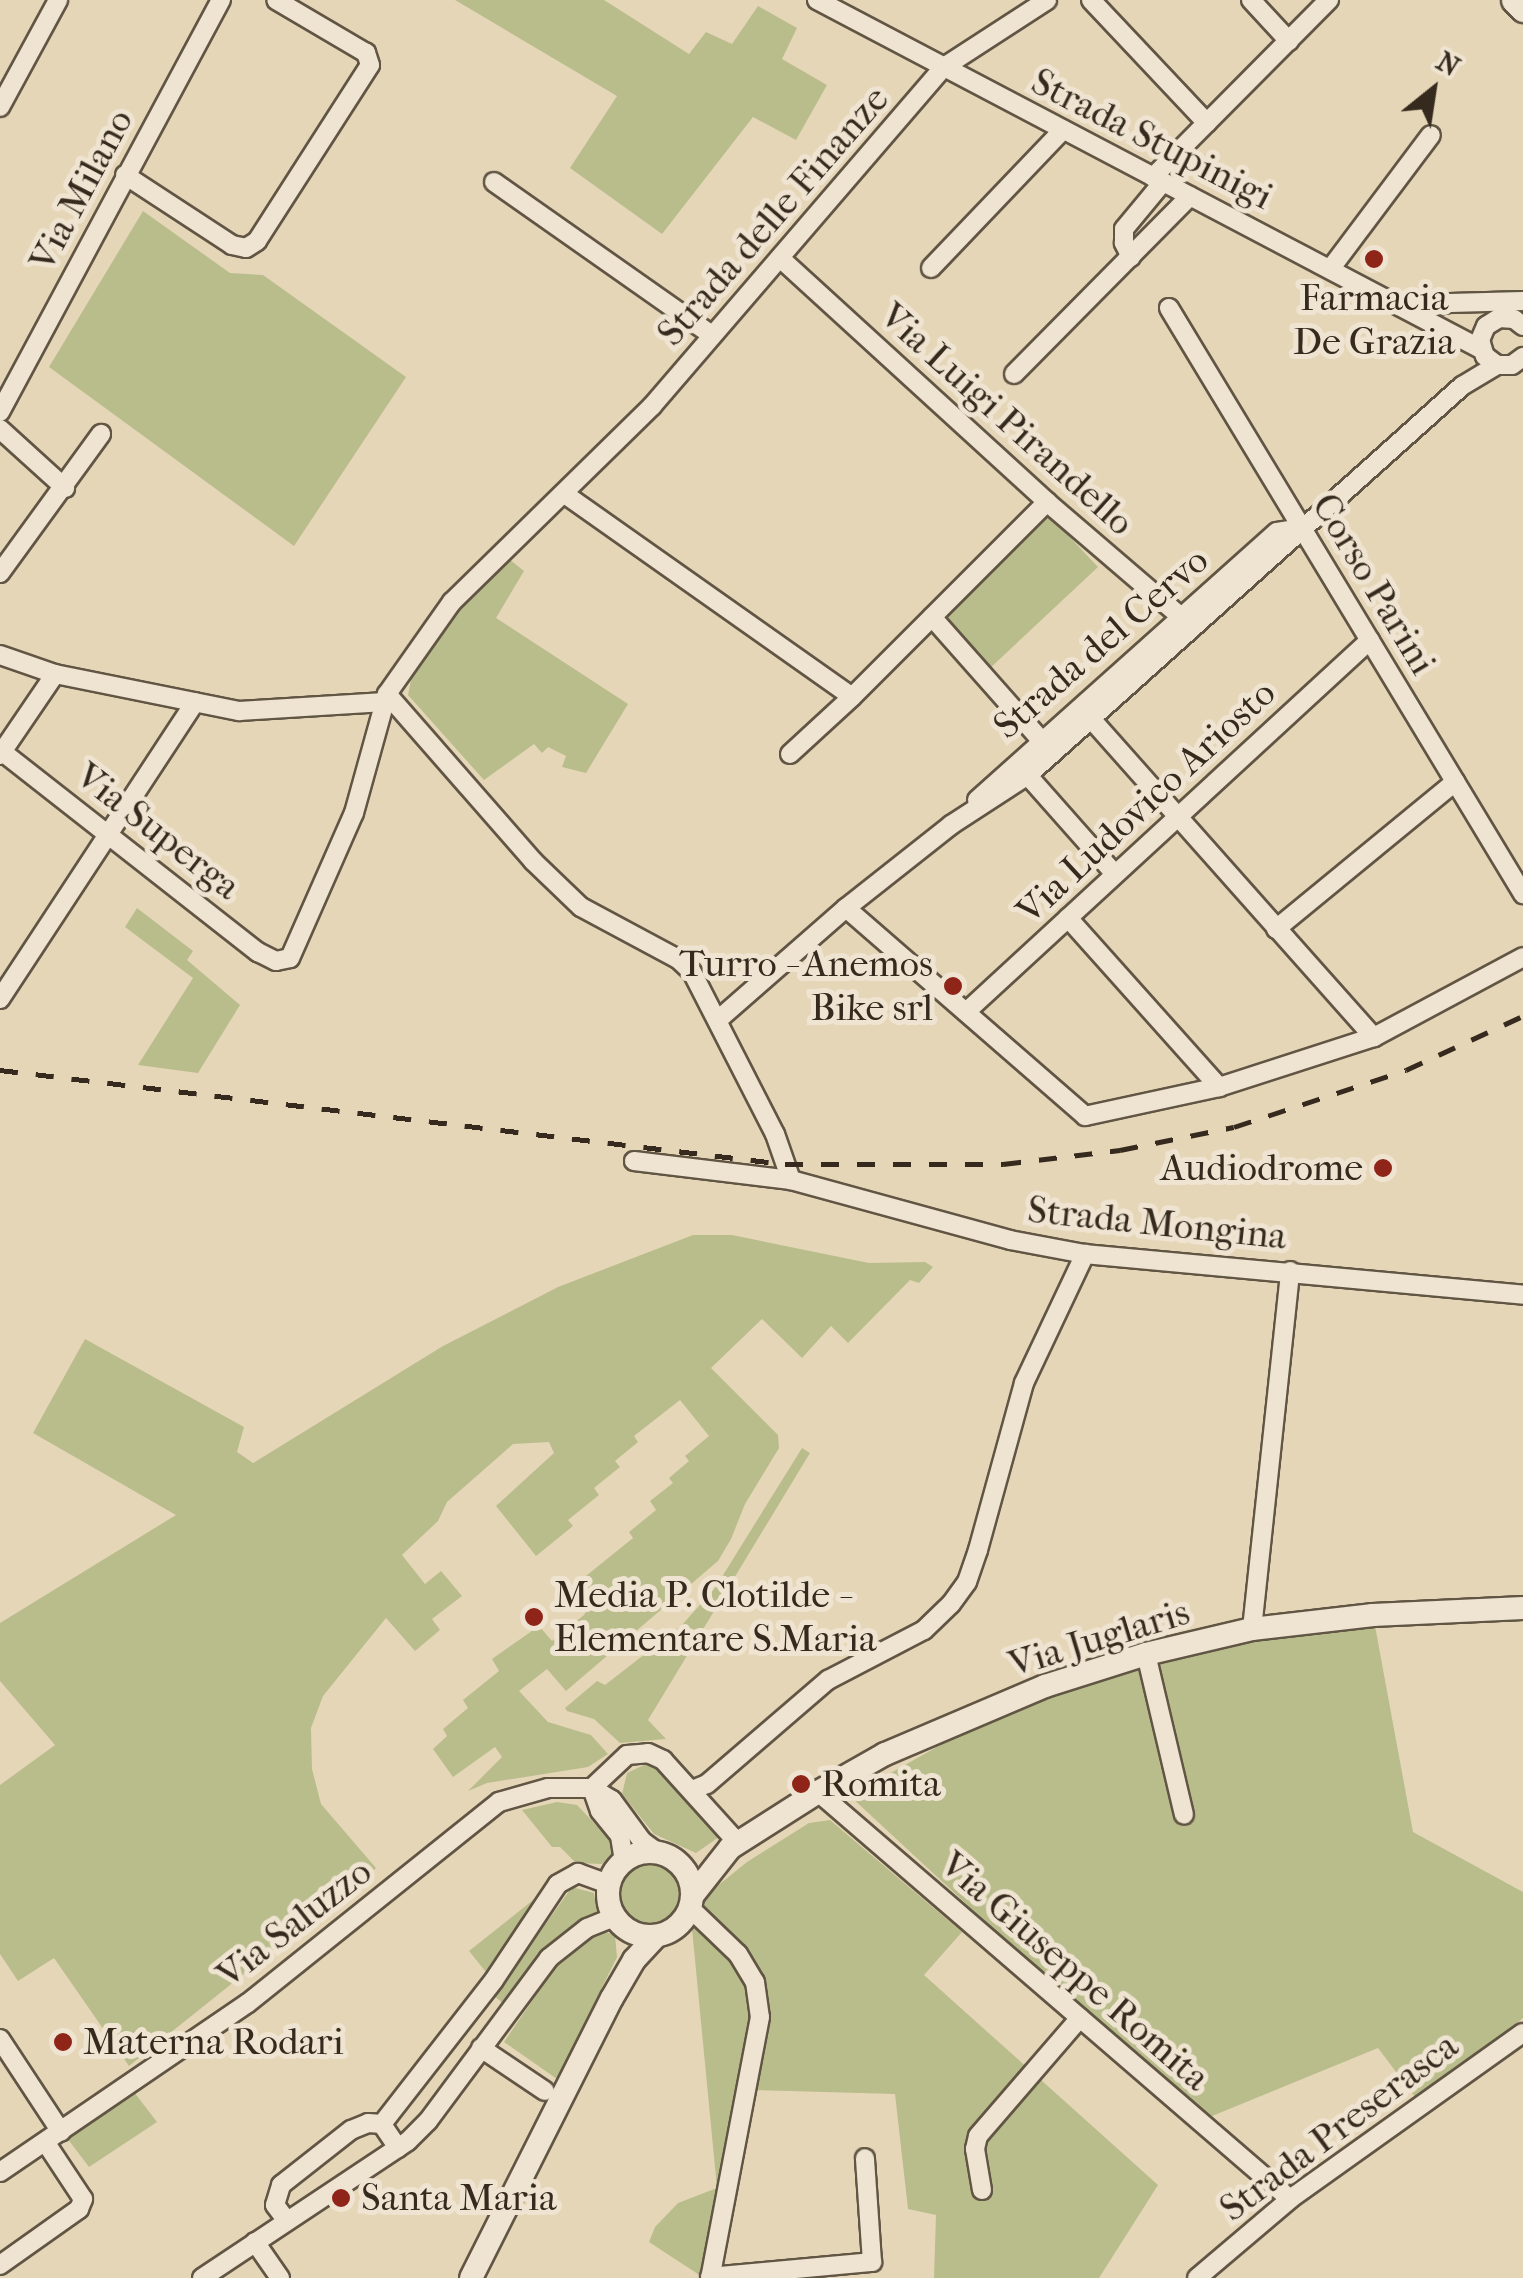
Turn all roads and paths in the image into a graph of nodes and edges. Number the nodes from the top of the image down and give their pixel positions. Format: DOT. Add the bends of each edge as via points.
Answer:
graph roads {
  1 [pos="58,0"];
  2 [pos="221,0"];
  3 [pos="276,0"];
  4 [pos="817,0"];
  5 [pos="1047,0"];
  6 [pos="1091,0"];
  7 [pos="1252,0"];
  8 [pos="1329,0"];
  9 [pos="1514,0"];
  10 [pos="1523,9"];
  11 [pos="1289,41"];
  12 [pos="944,68"];
  13 [pos="0,107"];
  14 [pos="1207,123"];
  15 [pos="1064,130"];
  16 [pos="1431,135"];
  17 [pos="125,175"];
  18 [pos="1158,179"];
  19 [pos="494,182"];
  20 [pos="1190,196"];
  21 [pos="1131,257"];
  22 [pos="780,258"];
  23 [pos="931,268"];
  24 [pos="1331,268"];
  25 [pos="1523,302"];
  26 [pos="1169,308"];
  27 [pos="1408,310"];
  28 [pos="1522,324"];
  29 [pos="712,335"];
  30 [pos="1504,358"];
  31 [pos="1014,374"];
  32 [pos="0,412"];
  33 [pos="0,429"];
  34 [pos="101,434"];
  35 [pos="65,488"];
  36 [pos="566,495"];
  37 [pos="1047,502"];
  38 [pos="1303,528"];
  39 [pos="0,574"];
  40 [pos="932,618"];
  41 [pos="1186,622"];
  42 [pos="1370,640"];
  43 [pos="0,655"];
  44 [pos="56,674"];
  45 [pos="852,697"];
  46 [pos="386,698"];
  47 [pos="195,702"];
  48 [pos="1086,712"];
  49 [pos="1041,740"];
  50 [pos="1,752"];
  51 [pos="790,754"];
  52 [pos="1021,769"];
  53 [pos="1455,782"];
  54 [pos="1176,818"];
  55 [pos="109,832"];
  56 [pos="1115,874"];
  57 [pos="1523,894"];
  58 [pos="846,908"];
  59 [pos="1068,918"];
  60 [pos="1276,929"];
  61 [pos="1523,957"];
  62 [pos="276,962"];
  63 [pos="0,999"];
  64 [pos="966,1012"];
  65 [pos="719,1019"];
  66 [pos="1374,1037"];
  67 [pos="1219,1088"];
  68 [pos="634,1160"];
  69 [pos="791,1180"];
  70 [pos="1085,1254"];
  71 [pos="1290,1271"];
  72 [pos="1523,1296"];
  73 [pos="1523,1608"];
  74 [pos="1252,1630"];
  75 [pos="1146,1654"];
  76 [pos="592,1788"];
  77 [pos="692,1790"];
  78 [pos="818,1792"];
  79 [pos="1184,1815"];
  80 [pos="734,1846"];
  81 [pos="667,1856"];
  82 [pos="624,1860"];
  83 [pos="609,1884"];
  84 [pos="692,1902"];
  85 [pos="618,1921"];
  86 [pos="656,1936"];
  87 [pos="612,1998"];
  88 [pos="1080,2018"];
  89 [pos="461,2023"];
  90 [pos="1523,2032"];
  91 [pos="0,2038"];
  92 [pos="484,2045"];
  93 [pos="546,2091"];
  94 [pos="382,2124"];
  95 [pos="54,2138"];
  96 [pos="398,2148"];
  97 [pos="865,2158"];
  98 [pos="0,2172"];
  99 [pos="982,2190"];
  100 [pos="1290,2199"];
  101 [pos="286,2221"];
  102 [pos="254,2242"];
  103 [pos="0,2265"];
  104 [pos="710,2277"];
  105 [pos="202,2278"];
  106 [pos="280,2278"];
  107 [pos="471,2278"];
  108 [pos="1197,2278"];
  1 -- 13 [label="street"];
  2 -- 17 [label="street, Via Milano"];
  3 -- 17 [label="street" via="366,53 370,64 258,241 246,248 232,245"];
  4 -- 12 [label="street, Strada Stupinigi"];
  5 -- 12 [label="street, Strada delle Finanze"];
  6 -- 14 [label="street"];
  7 -- 11 [label="street"];
  8 -- 11 [label="street"];
  9 -- 10 [label="main road"];
  11 -- 14 [label="street"];
  12 -- 15 [label="street, Strada Stupinigi"];
  12 -- 22 [label="street, Strada delle Finanze"];
  14 -- 18 [label="street"];
  15 -- 18 [label="street, Strada Stupinigi"];
  15 -- 23 [label="street"];
  16 -- 24 [label="street"];
  17 -- 32 [label="street, Via Milano"];
  18 -- 20 [label="street, Strada Stupinigi"];
  18 -- 21 [label="street" via="1124,229"];
  19 -- 29 [label="street"];
  20 -- 21 [label="street"];
  20 -- 24 [label="street, Strada Stupinigi"];
  21 -- 31 [label="street"];
  22 -- 29 [label="street, Strada delle Finanze"];
  22 -- 37 [label="street, Via Luigi Pirandello"];
  24 -- 27 [label="street, Strada Stupinigi"];
  25 -- 27 [label="street"];
  26 -- 38 [label="street, Corso Parini"];
  27 -- 30 [label="street, Strada Stupinigi"];
  28 -- 30 [label="street" via="1499,318"];
  29 -- 36 [label="street, Strada delle Finanze"];
  30 -- 38 [label="street, Strada del Cervo" via="1473,377"];
  33 -- 35 [label="street"];
  34 -- 35 [label="street"];
  35 -- 39 [label="street"];
  36 -- 45 [label="street"];
  36 -- 46 [label="street, Strada delle Finanze" via="452,602"];
  37 -- 40 [label="street"];
  37 -- 41 [label="street, Via Luigi Pirandello"];
  38 -- 41 [label="street, Strada del Cervo"];
  38 -- 42 [label="street, Corso Parini"];
  40 -- 45 [label="street"];
  40 -- 49 [label="street"];
  41 -- 48 [label="street, Strada del Cervo"];
  42 -- 53 [label="street, Corso Parini"];
  42 -- 54 [label="street, Via Ludovico Ariosto"];
  43 -- 44 [label="street"];
  44 -- 47 [label="street"];
  44 -- 50 [label="street"];
  45 -- 51 [label="street"];
  46 -- 47 [label="street" via="239,710"];
  46 -- 62 [label="street, Strada delle Finanze" via="354,813 306,930 290,958"];
  46 -- 65 [label="street" via="581,907 678,959"];
  47 -- 55 [label="street"];
  48 -- 49 [label="street, Strada del Cervo"];
  48 -- 52 [label="street, Strada del Cervo"];
  48 -- 54 [label="street"];
  49 -- 52 [label="street, Strada del Cervo"];
  50 -- 55 [label="street, Via Superga"];
  52 -- 56 [label="street"];
  52 -- 58 [label="street, Strada del Cervo"];
  53 -- 57 [label="street, Corso Parini"];
  53 -- 60 [label="street"];
  54 -- 56 [label="street, Via Ludovico Ariosto"];
  54 -- 60 [label="street"];
  55 -- 62 [label="street, Via Superga"];
  55 -- 63 [label="street"];
  56 -- 59 [label="street, Via Ludovico Ariosto"];
  58 -- 64 [label="street"];
  58 -- 65 [label="street, Strada del Cervo"];
  59 -- 64 [label="street, Via Ludovico Ariosto"];
  59 -- 67 [label="street"];
  60 -- 66 [label="street"];
  61 -- 66 [label="street"];
  64 -- 67 [label="street" via="1086,1116"];
  65 -- 69 [label="street"];
  66 -- 67 [label="street"];
  68 -- 69 [label="street, Strada Mongina"];
  69 -- 70 [label="street, Strada Mongina"];
  70 -- 71 [label="street, Strada Mongina"];
  70 -- 77 [label="street" via="1024,1383 978,1550 952,1604 924,1630 828,1680"];
  71 -- 72 [label="street, Strada Mongina"];
  71 -- 74 [label="street"];
  73 -- 74 [label="street, Via Juglaris" via="1372,1615"];
  74 -- 75 [label="street, Via Juglaris"];
  75 -- 78 [label="street, Via Juglaris" via="1045,1686 886,1754"];
  75 -- 79 [label="street"];
  76 -- 77 [label="street" via="626,1755 648,1753"];
  76 -- 81 [label="street" via="612,1800 642,1841"];
  76 -- 82 [label="street" via="620,1836"];
  76 -- 95 [label="street, Via Saluzzo" via="548,1788 498,1802 248,2003"];
  77 -- 80 [label="street"];
  78 -- 80 [label="street, Via Juglaris"];
  78 -- 88 [label="street, Via Giuseppe Romita"];
  80 -- 81 [label="street, Via Juglaris"];
  80 -- 84 [label="street, Via Juglaris"];
  81 -- 82 [label="street"];
  81 -- 84 [label="street" via="691,1883"];
  82 -- 83 [label="street"];
  83 -- 85 [label="street"];
  83 -- 89 [label="street" via="578,1873 565,1878"];
  84 -- 86 [label="street" via="679,1925"];
  84 -- 104 [label="street" via="755,1982 760,2017"];
  85 -- 86 [label="street" via="632,1932"];
  85 -- 87 [label="street"];
  85 -- 92 [label="street" via="587,1928 549,1958"];
  86 -- 87 [label="street"];
  87 -- 107 [label="street"];
  88 -- 99 [label="street" via="978,2136"];
  88 -- 100 [label="street, Via Giuseppe Romita"];
  89 -- 92 [label="street"];
  89 -- 94 [label="street"];
  90 -- 100 [label="street, Strada Preserasca"];
  91 -- 95 [label="street"];
  92 -- 93 [label="street"];
  92 -- 96 [label="street" via="428,2121"];
  94 -- 96 [label="street"];
  94 -- 101 [label="street" via="352,2130 282,2185 275,2205"];
  95 -- 98 [label="street, Via Saluzzo"];
  95 -- 103 [label="street" via="83,2199"];
  96 -- 101 [label="street"];
  97 -- 104 [label="street" via="872,2262"];
  100 -- 108 [label="street, Strada Preserasca"];
  101 -- 102 [label="street"];
  102 -- 105 [label="street"];
  102 -- 106 [label="street"];
}
